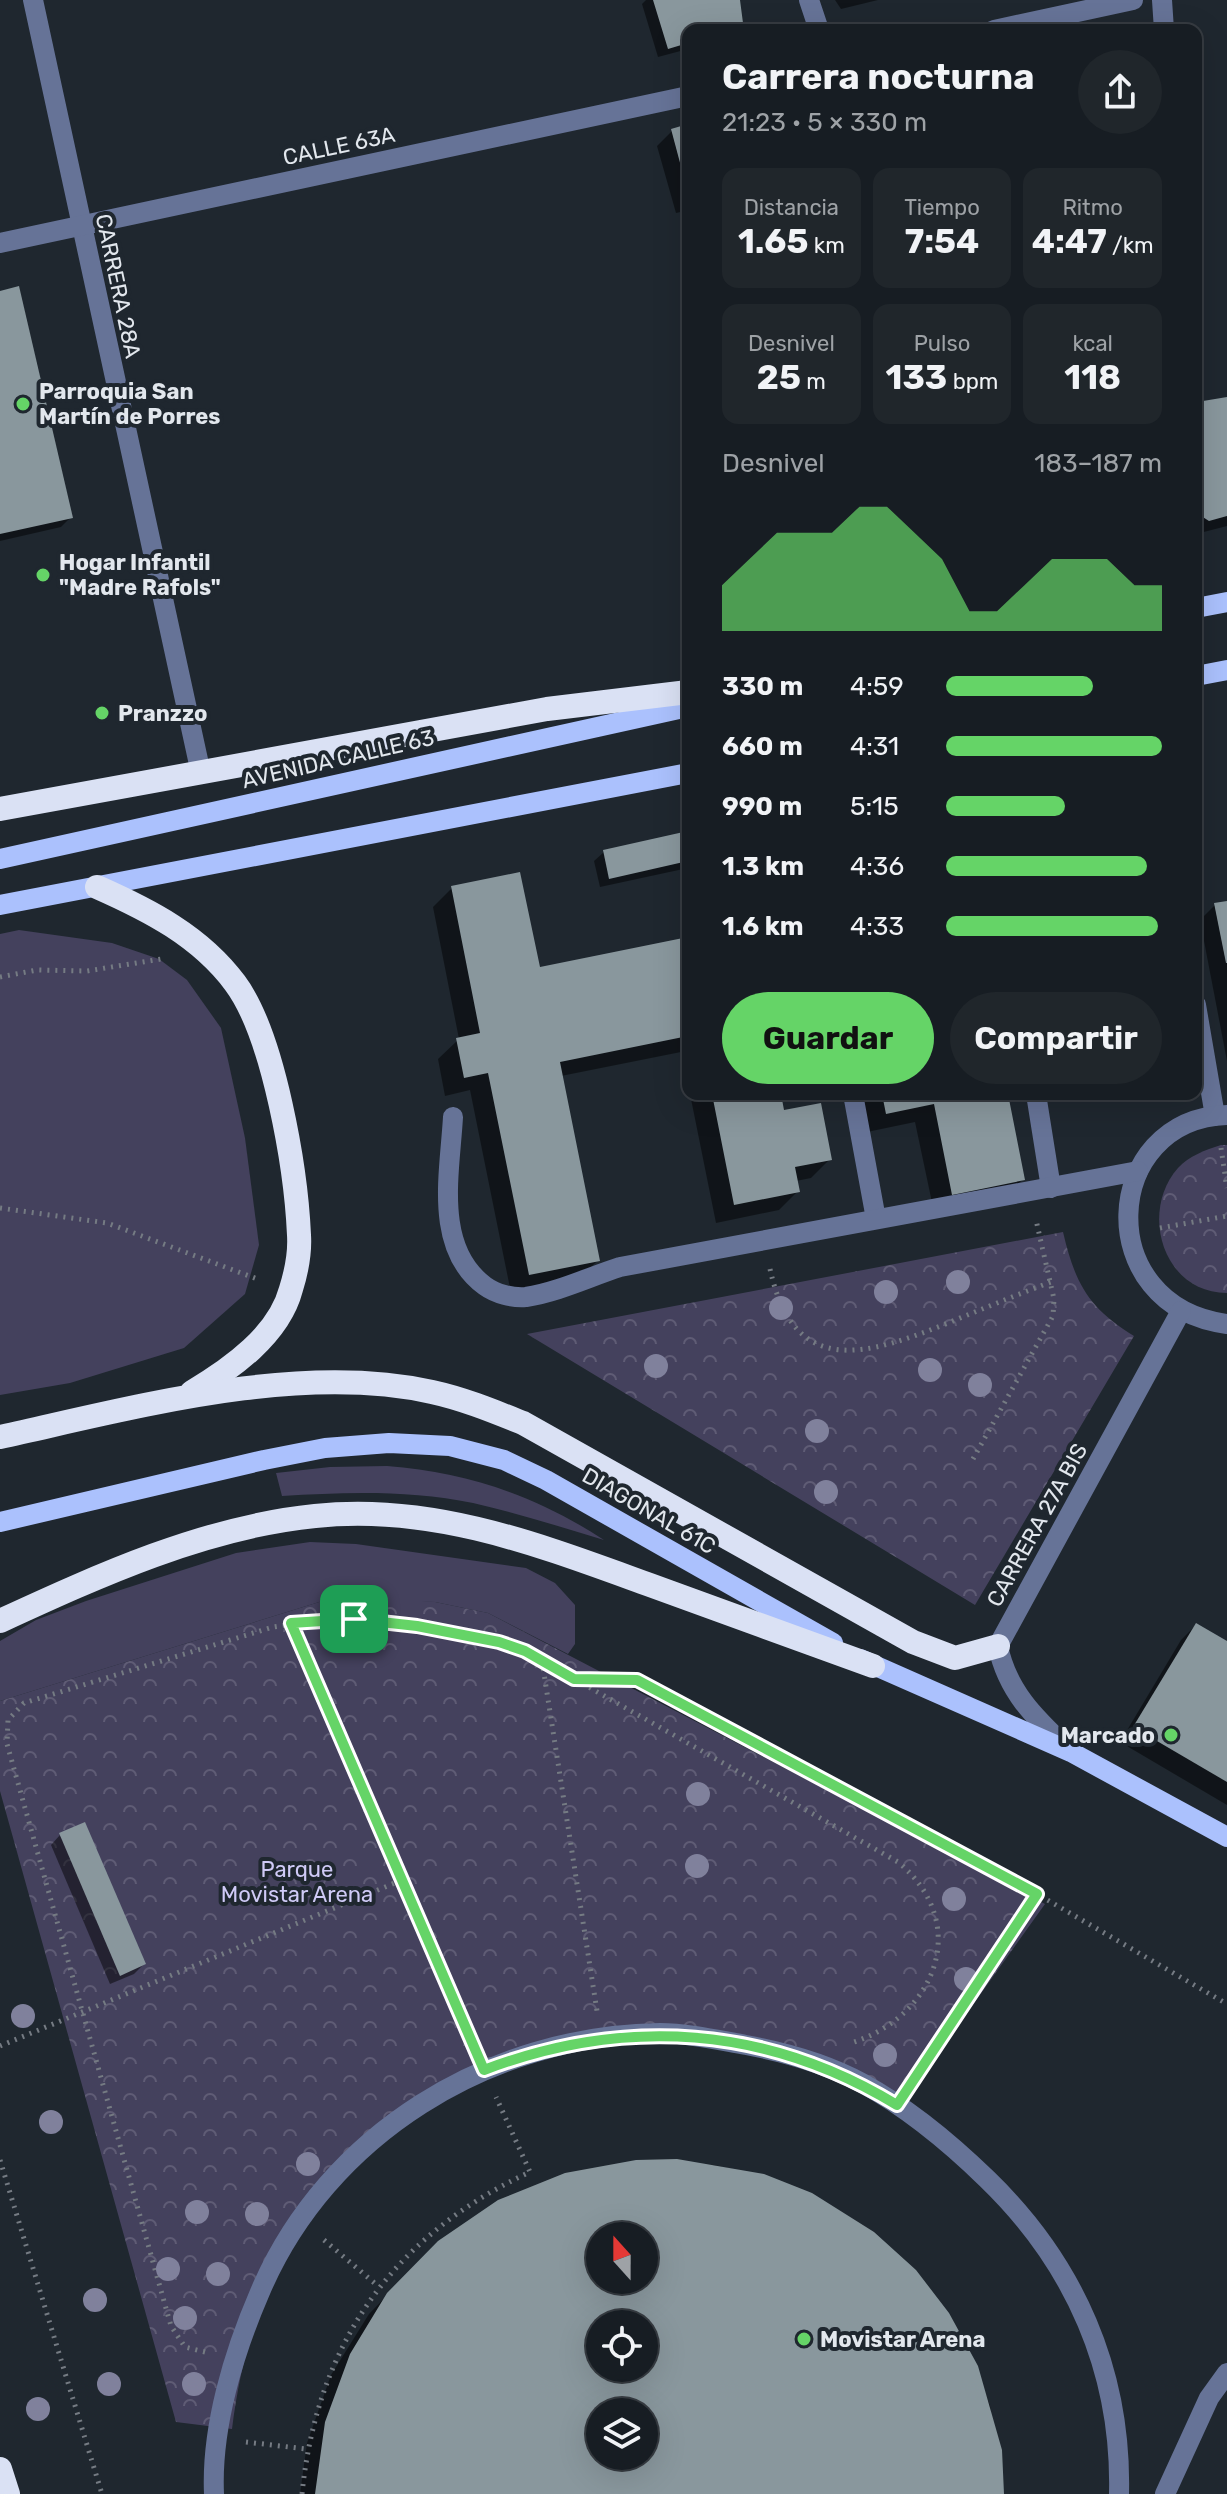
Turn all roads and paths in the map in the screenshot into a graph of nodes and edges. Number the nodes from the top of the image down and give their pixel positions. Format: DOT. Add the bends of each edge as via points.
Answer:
graph roads {
  1 [pos="33,0"];
  2 [pos="809,0"];
  3 [pos="1133,0"];
  4 [pos="1162,0"];
  5 [pos="817,24"];
  6 [pos="1022,24"];
  7 [pos="1164,24"];
  8 [pos="682,97"];
  9 [pos="80,226"];
  10 [pos="0,243"];
  11 [pos="1227,602"];
  12 [pos="1202,607"];
  13 [pos="1227,670"];
  14 [pos="1202,675"];
  15 [pos="682,693"];
  16 [pos="682,708"];
  17 [pos="200,769"];
  18 [pos="682,774"];
  19 [pos="0,809"];
  20 [pos="0,859"];
  21 [pos="97,887"];
  22 [pos="0,905"];
  23 [pos="200,946"];
  24 [pos="0,977"];
  25 [pos="1202,1031"];
  26 [pos="854,1100"];
  27 [pos="1037,1100"];
  28 [pos="1221,1115"];
  29 [pos="453,1117"];
  30 [pos="1138,1171"];
  31 [pos="1051,1188"];
  32 [pos="1227,1188"];
  33 [pos="1030,1192"];
  34 [pos="0,1208"];
  35 [pos="1227,1216"];
  36 [pos="876,1219"];
  37 [pos="1128,1234"];
  38 [pos="764,1240"];
  39 [pos="1051,1282"];
  40 [pos="291,1291"];
  41 [pos="1181,1311"];
  42 [pos="1227,1324"];
  43 [pos="183,1398"];
  44 [pos="0,1437"];
  45 [pos="973,1459"];
  46 [pos="0,1522"];
  47 [pos="0,1621"];
  48 [pos="291,1623"];
  49 [pos="998,1646"];
  50 [pos="542,1660"];
  51 [pos="873,1666"];
  52 [pos="574,1679"];
  53 [pos="1071,1752"];
  54 [pos="1227,1837"];
  55 [pos="402,1880"];
  56 [pos="1037,1894"];
  57 [pos="1227,2004"];
  58 [pos="82,2012"];
  59 [pos="601,2037"];
  60 [pos="841,2045"];
  61 [pos="0,2046"];
  62 [pos="484,2070"];
  63 [pos="897,2105"];
  64 [pos="0,2160"];
  65 [pos="299,2219"];
  66 [pos="378,2286"];
  67 [pos="242,2341"];
  68 [pos="1227,2373"];
  69 [pos="217,2439"];
  70 [pos="306,2449"];
  71 [pos="0,2469"];
  72 [pos="8,2494"];
  73 [pos="102,2494"];
  74 [pos="214,2494"];
  75 [pos="302,2494"];
  76 [pos="1119,2494"];
  77 [pos="1165,2494"];
  1 -- 9 [label="street, CARRERA 28A"];
  2 -- 5 [label="street"];
  3 -- 6 [label="street"];
  4 -- 7 [label="street"];
  8 -- 9 [label="street, CALLE 63A"];
  9 -- 10 [label="street, CALLE 63A"];
  9 -- 17 [label="street, CARRERA 28A"];
  11 -- 12 [label="main road"];
  13 -- 14 [label="main road"];
  15 -- 17 [label="highway" via="547,709"];
  16 -- 20 [label="main road, AVENIDA CALLE 63"];
  17 -- 19 [label="highway"];
  18 -- 21 [label="main road"];
  21 -- 22 [label="main road"];
  21 -- 23 [label="highway" via="166,921"];
  23 -- 24 [label="path" via="139,965"];
  23 -- 40 [label="highway" via="235,983 262,1035 292,1173 300,1238"];
  25 -- 28 [label="street"];
  26 -- 36 [label="street"];
  27 -- 31 [label="street"];
  28 -- 30 [label="street" via="1175,1132 1157,1145"];
  28 -- 32 [label="path"];
  29 -- 38 [label="street" via="452,1237 466,1268 502,1294 541,1294 620,1267"];
  30 -- 31 [label="street"];
  30 -- 37 [label="street" via="1128,1202"];
  31 -- 33 [label="street"];
  33 -- 36 [label="street"];
  33 -- 39 [label="path"];
  34 -- 40 [label="path" via="107,1223"];
  35 -- 37 [label="path"];
  36 -- 38 [label="street"];
  37 -- 41 [label="street" via="1137,1264 1155,1291"];
  38 -- 39 [label="path" via="775,1291 790,1322 823,1346 845,1352 887,1346"];
  39 -- 45 [label="path" via="1054,1299 1048,1329"];
  40 -- 43 [label="highway" via="249,1352"];
  41 -- 42 [label="street"];
  41 -- 49 [label="street, CARRERA 27A BIS"];
  43 -- 44 [label="highway"];
  43 -- 49 [label="highway" via="343,1383 391,1385 471,1402 523,1423 913,1642 955,1658"];
  46 -- 51 [label="main road, DIAGONAL 61C" via="325,1448 450,1446 504,1460 546,1480"];
  47 -- 51 [label="highway" via="233,1530 315,1516 385,1514 525,1539"];
  48 -- 50 [label="path" via="354,1619 417,1626 499,1642"];
  48 -- 55 [label="path"];
  48 -- 58 [label="path" via="24,1703 8,1720 7,1744"];
  49 -- 53 [label="street" via="1003,1672 1018,1697"];
  50 -- 52 [label="path"];
  50 -- 59 [label="path"];
  51 -- 53 [label="main road, DIAGONAL 61C"];
  52 -- 56 [label="path" via="637,1680"];
  52 -- 60 [label="path" via="898,1862 919,1882 937,1928 930,1981 901,2018 880,2032"];
  53 -- 54 [label="main road, DIAGONAL 61C"];
  55 -- 58 [label="path"];
  55 -- 62 [label="path"];
  56 -- 57 [label="path"];
  56 -- 63 [label="path"];
  58 -- 61 [label="path"];
  58 -- 67 [label="path" via="177,2338 196,2352"];
  59 -- 62 [label="street"];
  59 -- 63 [label="street" via="664,2033 762,2048 859,2082"];
  62 -- 65 [label="street" via="381,2132 335,2174"];
  62 -- 66 [label="path" via="530,2172 491,2190 433,2230"];
  63 -- 76 [label="street" via="969,2161 1008,2200 1054,2257 1077,2296 1108,2381 1120,2458"];
  64 -- 73 [label="path"];
  65 -- 66 [label="path"];
  65 -- 67 [label="street" via="270,2269"];
  66 -- 70 [label="path" via="338,2350"];
  67 -- 69 [label="street"];
  68 -- 77 [label="street" via="1209,2398"];
  69 -- 70 [label="path"];
  69 -- 74 [label="street"];
  70 -- 75 [label="path"];
  71 -- 72 [label="highway"];
}
